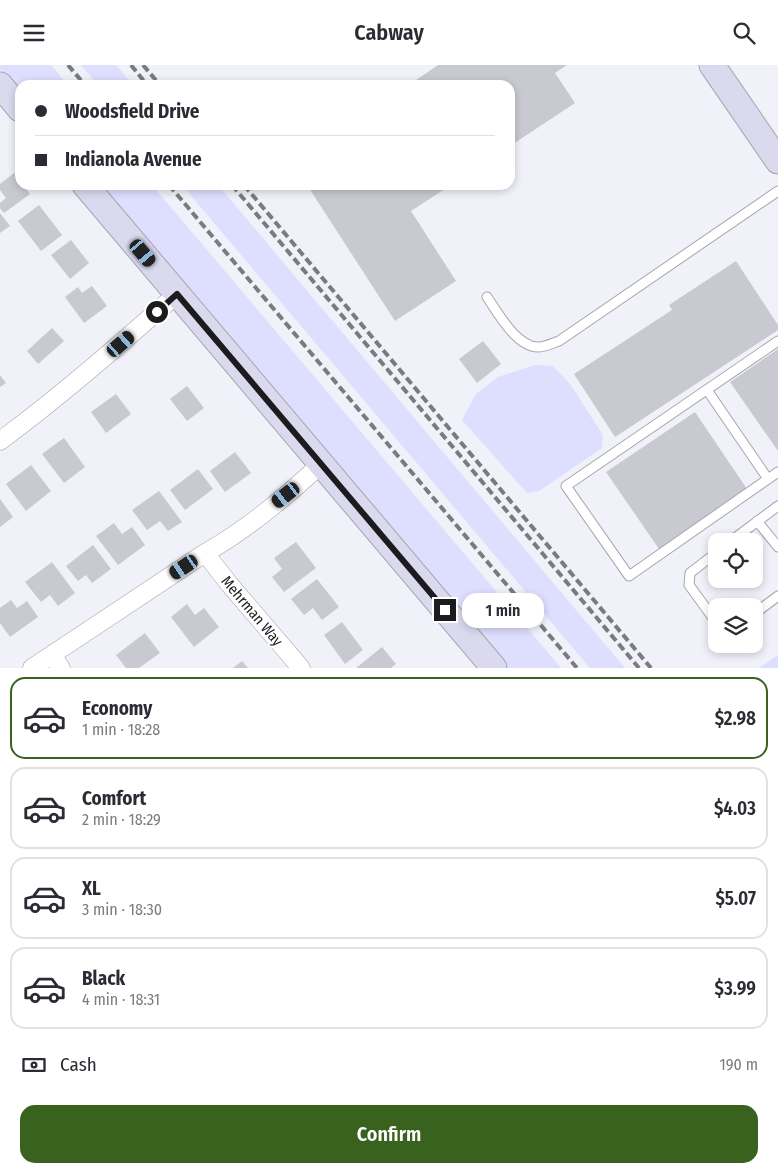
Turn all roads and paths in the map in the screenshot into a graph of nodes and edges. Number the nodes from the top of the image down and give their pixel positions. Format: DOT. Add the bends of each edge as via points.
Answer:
graph roads {
  1 [pos="712,65"];
  2 [pos="0,85"];
  3 [pos="15,103"];
  4 [pos="778,161"];
  5 [pos="89,190"];
  6 [pos="778,191"];
  7 [pos="177,294"];
  8 [pos="487,297"];
  9 [pos="778,341"];
  10 [pos="706,390"];
  11 [pos="0,441"];
  12 [pos="322,463"];
  13 [pos="778,472"];
  14 [pos="768,479"];
  15 [pos="778,506"];
  16 [pos="757,521"];
  17 [pos="741,533"];
  18 [pos="778,547"];
  19 [pos="205,553"];
  20 [pos="708,559"];
  21 [pos="778,596"];
  22 [pos="763,607"];
  23 [pos="708,611"];
  24 [pos="56,661"];
  25 [pos="32,668"];
  26 [pos="301,668"];
  27 [pos="494,668"];
  1 -- 4 [label="main road"];
  2 -- 3 [label="main road"];
  5 -- 7 [label="main road"];
  6 -- 8 [label="lane" via="558,341 539,347 523,343"];
  7 -- 11 [label="street" via="108,355"];
  7 -- 12 [label="main road"];
  9 -- 10 [label="lane"];
  10 -- 14 [label="lane"];
  10 -- 14 [label="lane" via="566,485 630,576"];
  12 -- 19 [label="street" via="232,537"];
  12 -- 27 [label="main road"];
  13 -- 14 [label="lane"];
  15 -- 16 [label="lane"];
  16 -- 17 [label="lane"];
  16 -- 18 [label="lane"];
  19 -- 24 [label="street"];
  19 -- 26 [label="street, Mehrman Way"];
  20 -- 23 [label="lane" via="690,573 689,585"];
  21 -- 22 [label="lane"];
  24 -- 25 [label="street"];
}
